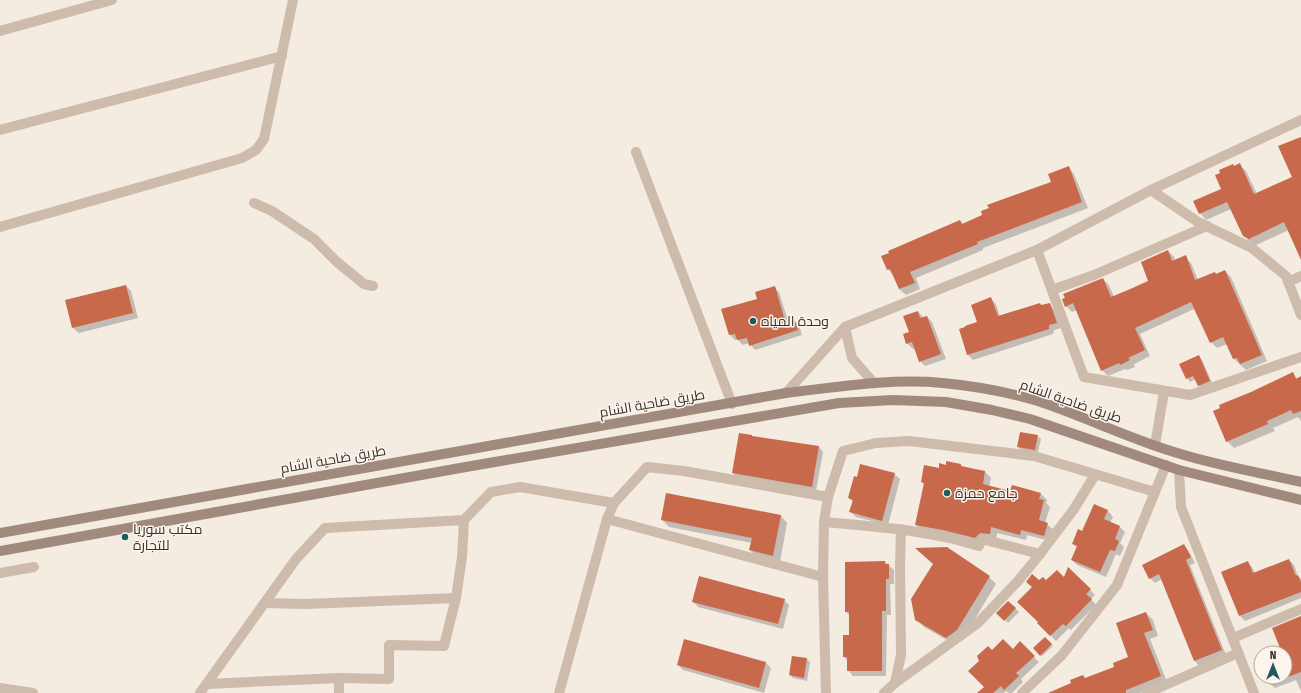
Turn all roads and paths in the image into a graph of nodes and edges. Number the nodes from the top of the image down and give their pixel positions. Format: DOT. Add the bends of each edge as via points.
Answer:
graph roads {
  1 [pos="112,0"];
  2 [pos="293,0"];
  3 [pos="0,31"];
  4 [pos="282,56"];
  5 [pos="1301,120"];
  6 [pos="0,130"];
  7 [pos="636,152"];
  8 [pos="1151,190"];
  9 [pos="254,203"];
  10 [pos="1207,226"];
  11 [pos="0,227"];
  12 [pos="1037,250"];
  13 [pos="1301,276"];
  14 [pos="1288,282"];
  15 [pos="373,286"];
  16 [pos="1052,290"];
  17 [pos="1301,315"];
  18 [pos="845,327"];
  19 [pos="1301,357"];
  20 [pos="873,382"];
  21 [pos="1164,392"];
  22 [pos="786,393"];
  23 [pos="732,404"];
  24 [pos="1155,445"];
  25 [pos="1166,465"];
  26 [pos="1179,470"];
  27 [pos="1095,475"];
  28 [pos="1301,482"];
  29 [pos="1155,492"];
  30 [pos="828,497"];
  31 [pos="1301,500"];
  32 [pos="614,503"];
  33 [pos="606,519"];
  34 [pos="464,520"];
  35 [pos="824,522"];
  36 [pos="901,529"];
  37 [pos="0,533"];
  38 [pos="0,551"];
  39 [pos="1040,554"];
  40 [pos="34,567"];
  41 [pos="0,573"];
  42 [pos="823,577"];
  43 [pos="456,598"];
  44 [pos="265,603"];
  45 [pos="1301,609"];
  46 [pos="1233,638"];
  47 [pos="1238,653"];
  48 [pos="339,678"];
  49 [pos="895,683"];
  50 [pos="206,684"];
  51 [pos="0,688"];
  52 [pos="1026,692"];
  53 [pos="33,693"];
  54 [pos="200,693"];
  55 [pos="339,693"];
  56 [pos="559,693"];
  57 [pos="826,693"];
  58 [pos="884,693"];
  59 [pos="1147,693"];
  60 [pos="1254,693"];
  1 -- 3 [label="street"];
  2 -- 4 [label="street"];
  4 -- 6 [label="street"];
  4 -- 11 [label="street" via="264,139 256,150 242,158"];
  5 -- 8 [label="street"];
  7 -- 23 [label="street"];
  8 -- 10 [label="street"];
  8 -- 12 [label="street"];
  9 -- 15 [label="street" via="272,211 314,238 364,284"];
  10 -- 14 [label="street" via="1252,248 1286,276"];
  10 -- 16 [label="street" via="1094,275"];
  12 -- 16 [label="street"];
  12 -- 18 [label="street"];
  13 -- 14 [label="street"];
  14 -- 17 [label="street"];
  16 -- 21 [label="street" via="1084,377"];
  18 -- 20 [label="street" via="852,358"];
  18 -- 22 [label="street"];
  19 -- 21 [label="street" via="1190,395"];
  20 -- 22 [label="main road, طريق ضاحية الشام"];
  20 -- 24 [label="main road, طريق ضاحية الشام" via="943,383 993,391 1037,401"];
  21 -- 24 [label="street"];
  22 -- 23 [label="main road, طريق ضاحية الشام"];
  23 -- 37 [label="main road, طريق ضاحية الشام"];
  24 -- 28 [label="main road, طريق ضاحية الشام" via="1196,458"];
  25 -- 26 [label="main road"];
  25 -- 29 [label="street"];
  25 -- 38 [label="main road" via="1030,419 992,410 946,402 901,400 839,403"];
  26 -- 31 [label="main road"];
  26 -- 46 [label="street" via="1182,506"];
  27 -- 29 [label="street"];
  27 -- 30 [label="street" via="1034,456 910,441 876,443 843,451"];
  27 -- 39 [label="street" via="1074,509"];
  29 -- 52 [label="street" via="1117,585 1062,655"];
  30 -- 32 [label="street" via="684,471 647,467"];
  30 -- 35 [label="street"];
  32 -- 33 [label="street"];
  32 -- 34 [label="street" via="520,487 492,492"];
  33 -- 42 [label="street"];
  33 -- 56 [label="street"];
  34 -- 43 [label="street"];
  34 -- 44 [label="street" via="325,528 296,559"];
  35 -- 36 [label="street"];
  35 -- 42 [label="street"];
  36 -- 39 [label="street" via="930,533 979,546 982,539"];
  36 -- 49 [label="street" via="901,655"];
  39 -- 49 [label="street" via="978,623"];
  40 -- 41 [label="street"];
  42 -- 57 [label="street"];
  43 -- 44 [label="street" via="306,604"];
  43 -- 48 [label="street" via="444,646 389,645 389,679"];
  44 -- 50 [label="street"];
  45 -- 46 [label="street"];
  46 -- 47 [label="street"];
  47 -- 59 [label="street"];
  47 -- 60 [label="street"];
  48 -- 50 [label="street"];
  48 -- 55 [label="street"];
  49 -- 58 [label="street"];
  50 -- 54 [label="street"];
  51 -- 53 [label="street"];
}
